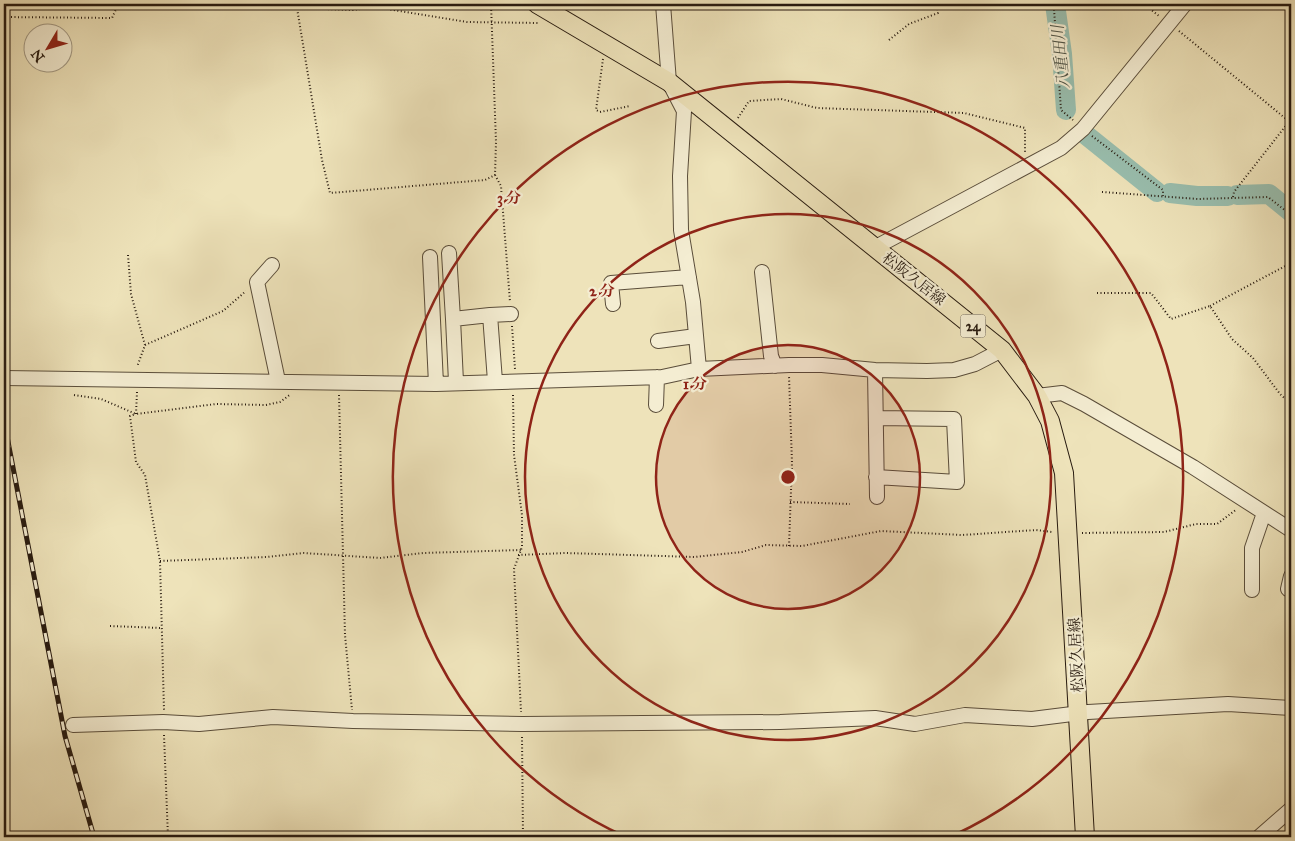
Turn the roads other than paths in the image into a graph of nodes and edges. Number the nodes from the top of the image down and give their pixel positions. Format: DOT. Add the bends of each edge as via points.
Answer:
graph roads {
  1 [pos="537,4"];
  2 [pos="663,4"];
  3 [pos="1185,4"];
  4 [pos="669,82"];
  5 [pos="874,248"];
  6 [pos="449,253"];
  7 [pos="430,257"];
  8 [pos="272,265"];
  9 [pos="762,272"];
  10 [pos="689,277"];
  11 [pos="612,304"];
  12 [pos="511,314"];
  13 [pos="490,315"];
  14 [pos="453,319"];
  15 [pos="696,336"];
  16 [pos="658,341"];
  17 [pos="1002,350"];
  18 [pos="774,366"];
  19 [pos="699,369"];
  20 [pos="875,370"];
  21 [pos="657,377"];
  22 [pos="4,378"];
  23 [pos="278,381"];
  24 [pos="495,381"];
  25 [pos="456,382"];
  26 [pos="436,384"];
  27 [pos="1037,396"];
  28 [pos="656,405"];
  29 [pos="876,418"];
  30 [pos="876,477"];
  31 [pos="877,497"];
  32 [pos="1264,513"];
  33 [pos="1291,530"];
  34 [pos="1252,590"];
  35 [pos="1291,708"];
  36 [pos="1079,713"];
  37 [pos="73,725"];
  38 [pos="1291,809"];
  39 [pos="1085,837"];
  40 [pos="1259,837"];
  1 -- 4 [label="main road, 松阪久居線 / 24"];
  2 -- 4 [label="street"];
  3 -- 5 [label="street" via="1083,129 1061,148"];
  4 -- 5 [label="main road, 松阪久居線 / 24"];
  4 -- 10 [label="street" via="684,111 680,230"];
  5 -- 17 [label="main road, 松阪久居線 / 24"];
  6 -- 14 [label="street"];
  7 -- 26 [label="street"];
  8 -- 23 [label="street" via="257,282"];
  9 -- 18 [label="street"];
  10 -- 11 [label="street" via="611,283"];
  10 -- 15 [label="street"];
  12 -- 13 [label="street"];
  13 -- 14 [label="street"];
  13 -- 24 [label="street"];
  14 -- 25 [label="street"];
  15 -- 16 [label="street"];
  15 -- 19 [label="street"];
  17 -- 20 [label="street" via="975,364 954,370"];
  17 -- 27 [label="main road, 松阪久居線 / 24"];
  18 -- 19 [label="street"];
  18 -- 20 [label="street" via="822,365"];
  19 -- 21 [label="street"];
  20 -- 29 [label="street"];
  21 -- 24 [label="street"];
  21 -- 28 [label="street"];
  22 -- 23 [label="street"];
  23 -- 26 [label="street"];
  24 -- 25 [label="street"];
  25 -- 26 [label="street"];
  27 -- 32 [label="street" via="1062,393 1084,404"];
  27 -- 36 [label="main road, 松阪久居線 / 24" via="1050,421 1064,472"];
  29 -- 30 [label="street"];
  29 -- 30 [label="street" via="954,419 957,482"];
  30 -- 31 [label="street"];
  32 -- 33 [label="street"];
  32 -- 34 [label="street" via="1252,548"];
  35 -- 36 [label="street" via="1228,704"];
  36 -- 37 [label="street" via="1032,719 965,715 915,724 875,718 522,724 273,716 198,724"];
  36 -- 39 [label="main road, 松阪久居線 / 24"];
  38 -- 40 [label="street"];
}
